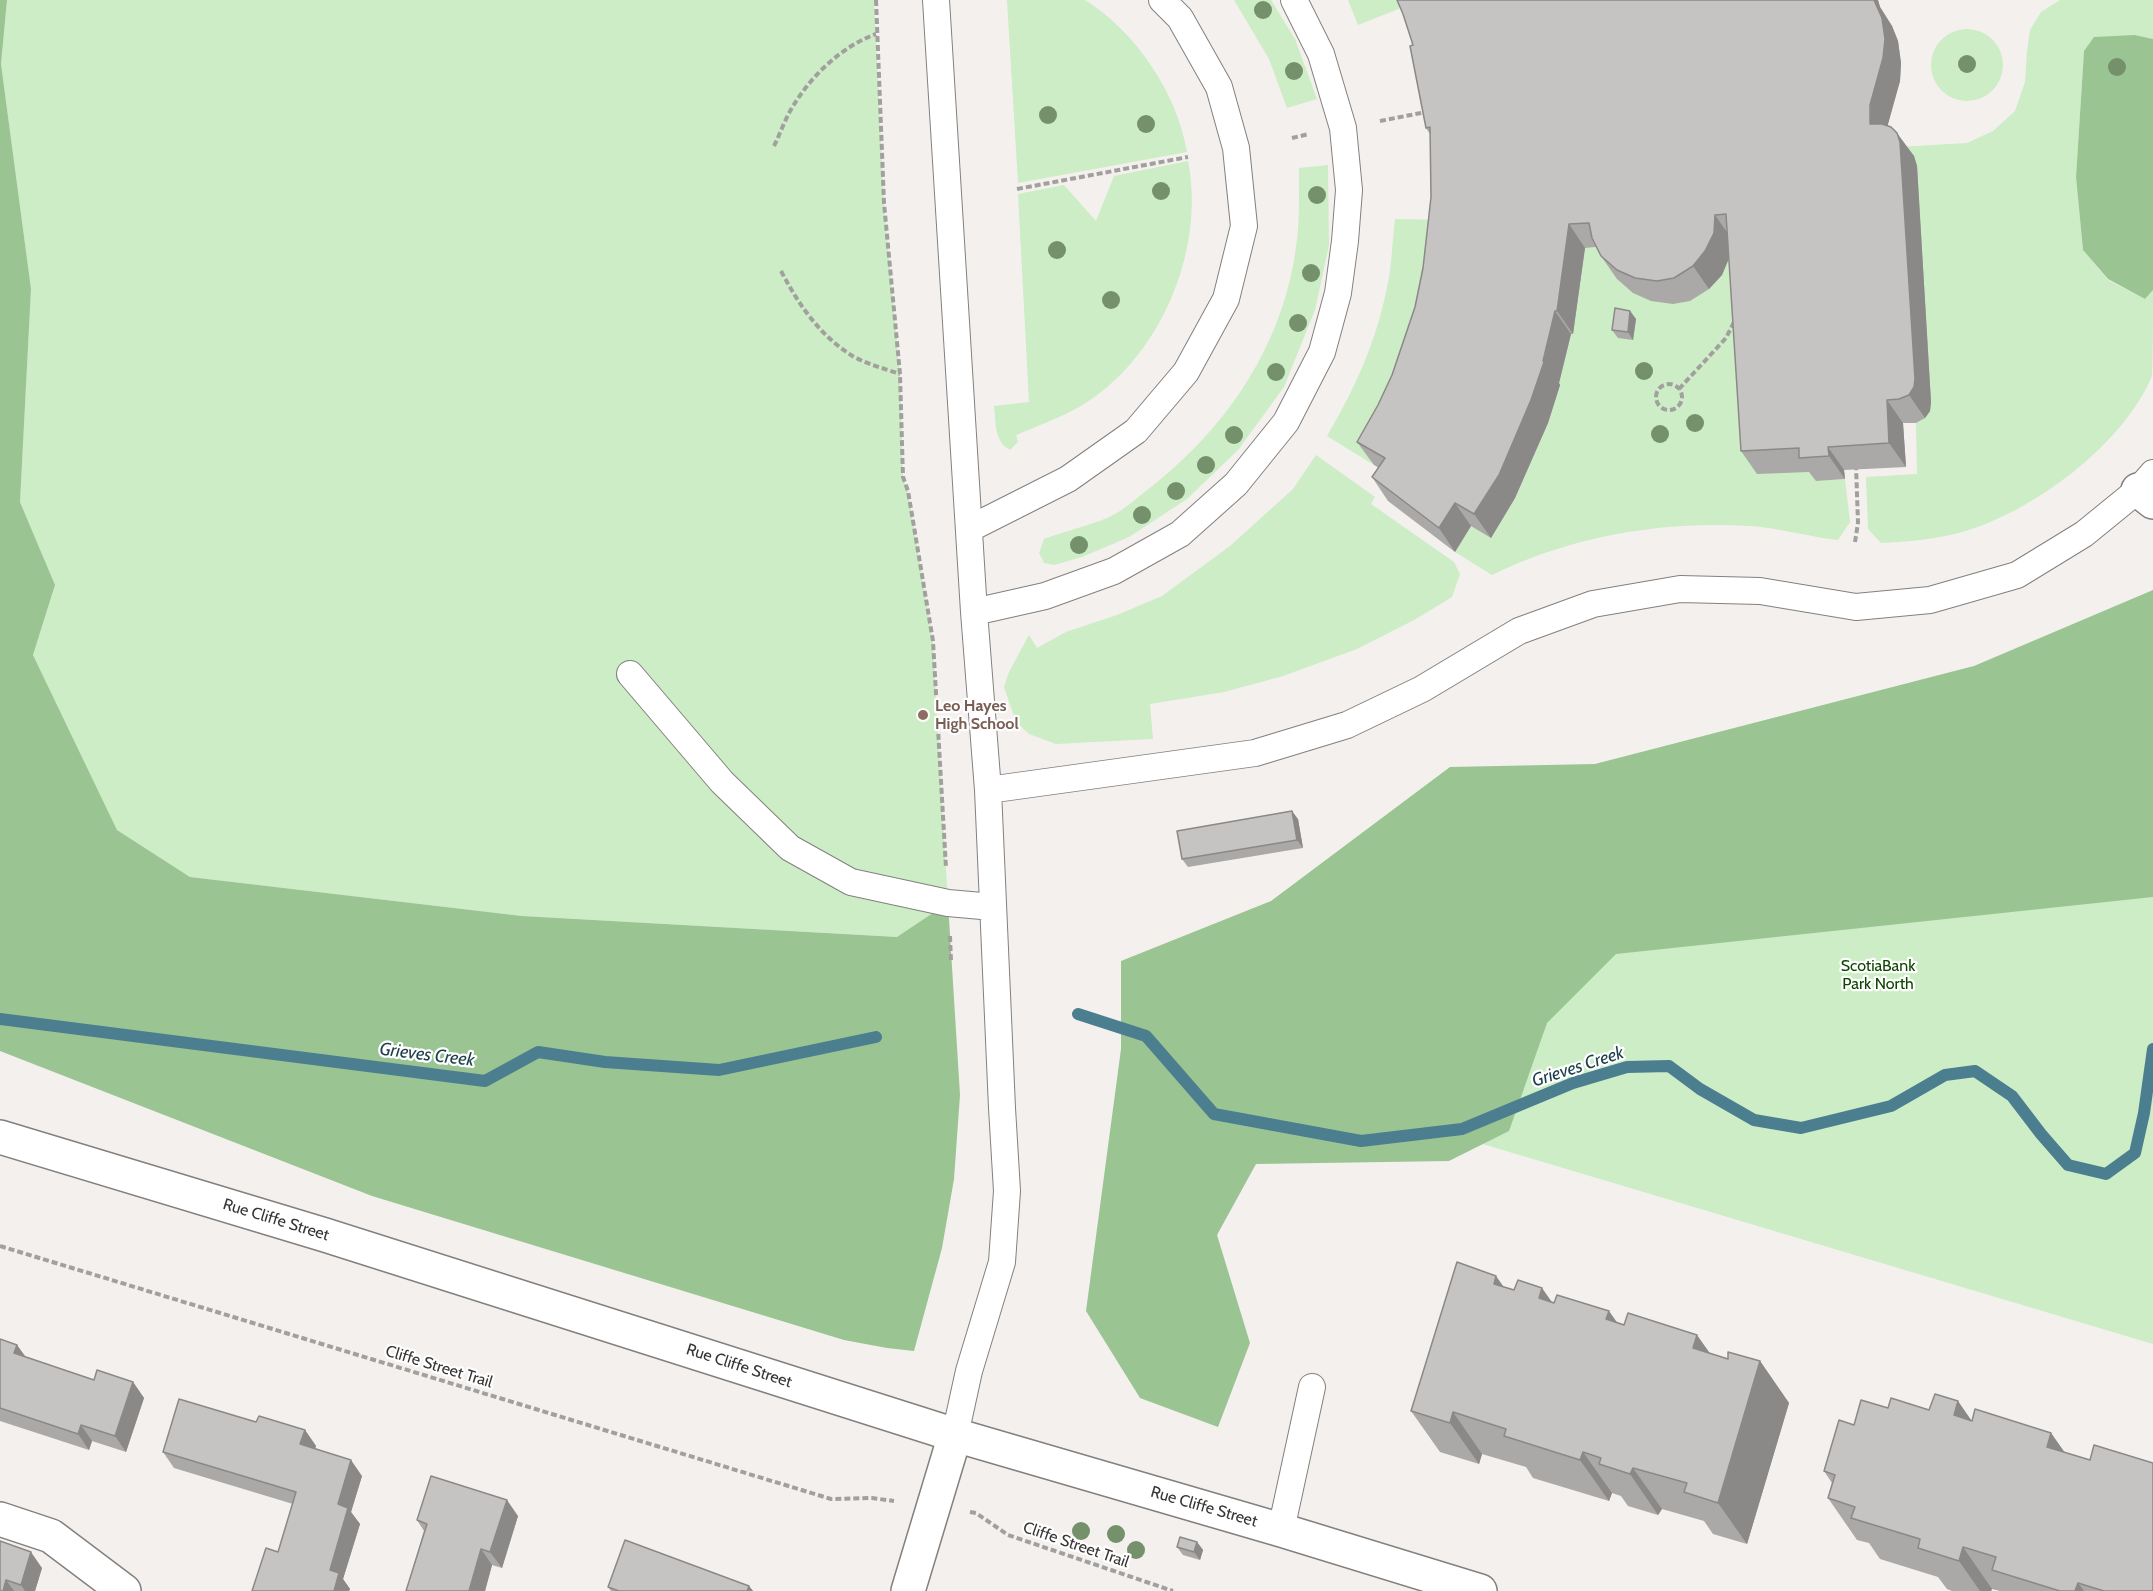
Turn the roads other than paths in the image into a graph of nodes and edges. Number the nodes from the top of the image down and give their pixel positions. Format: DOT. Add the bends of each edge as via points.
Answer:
graph roads {
  1 [pos="936,0"];
  2 [pos="1162,0"];
  3 [pos="1294,0"];
  4 [pos="2148,488"];
  5 [pos="969,529"];
  6 [pos="974,612"];
  7 [pos="630,674"];
  8 [pos="988,790"];
  9 [pos="993,907"];
  10 [pos="0,1137"];
  11 [pos="1312,1387"];
  12 [pos="955,1435"];
  13 [pos="0,1519"];
  14 [pos="1281,1530"];
  15 [pos="124,1591"];
  16 [pos="908,1591"];
  17 [pos="1480,1591"];
  1 -- 5 [label="lane"];
  2 -- 5 [label="lane" via="1180,18 1219,87 1236,148 1244,226 1226,299 1186,372 1136,431 1068,479"];
  3 -- 6 [label="lane" via="1322,54 1342,128 1349,190 1338,293 1322,352 1286,422 1236,484 1180,534 1114,571 1045,596"];
  4 -- 8 [label="lane" via="2017,575 1930,600 1856,607 1760,591 1680,589 1593,604 1519,631 1422,689 1337,728 1255,753"];
  5 -- 6 [label="lane"];
  6 -- 8 [label="lane"];
  7 -- 9 [label="lane" via="722,782 790,848 851,882 948,903"];
  8 -- 9 [label="lane"];
  9 -- 12 [label="lane" via="1007,1191 1002,1262 969,1371"];
  10 -- 12 [label="main road, Rue Cliffe Street" via="325,1235"];
  11 -- 14 [label="lane"];
  12 -- 14 [label="main road, Rue Cliffe Street"];
  12 -- 16 [label="main road"];
  13 -- 15 [label="main road" via="51,1536"];
  14 -- 17 [label="main road, Rue Cliffe Street"];
}
